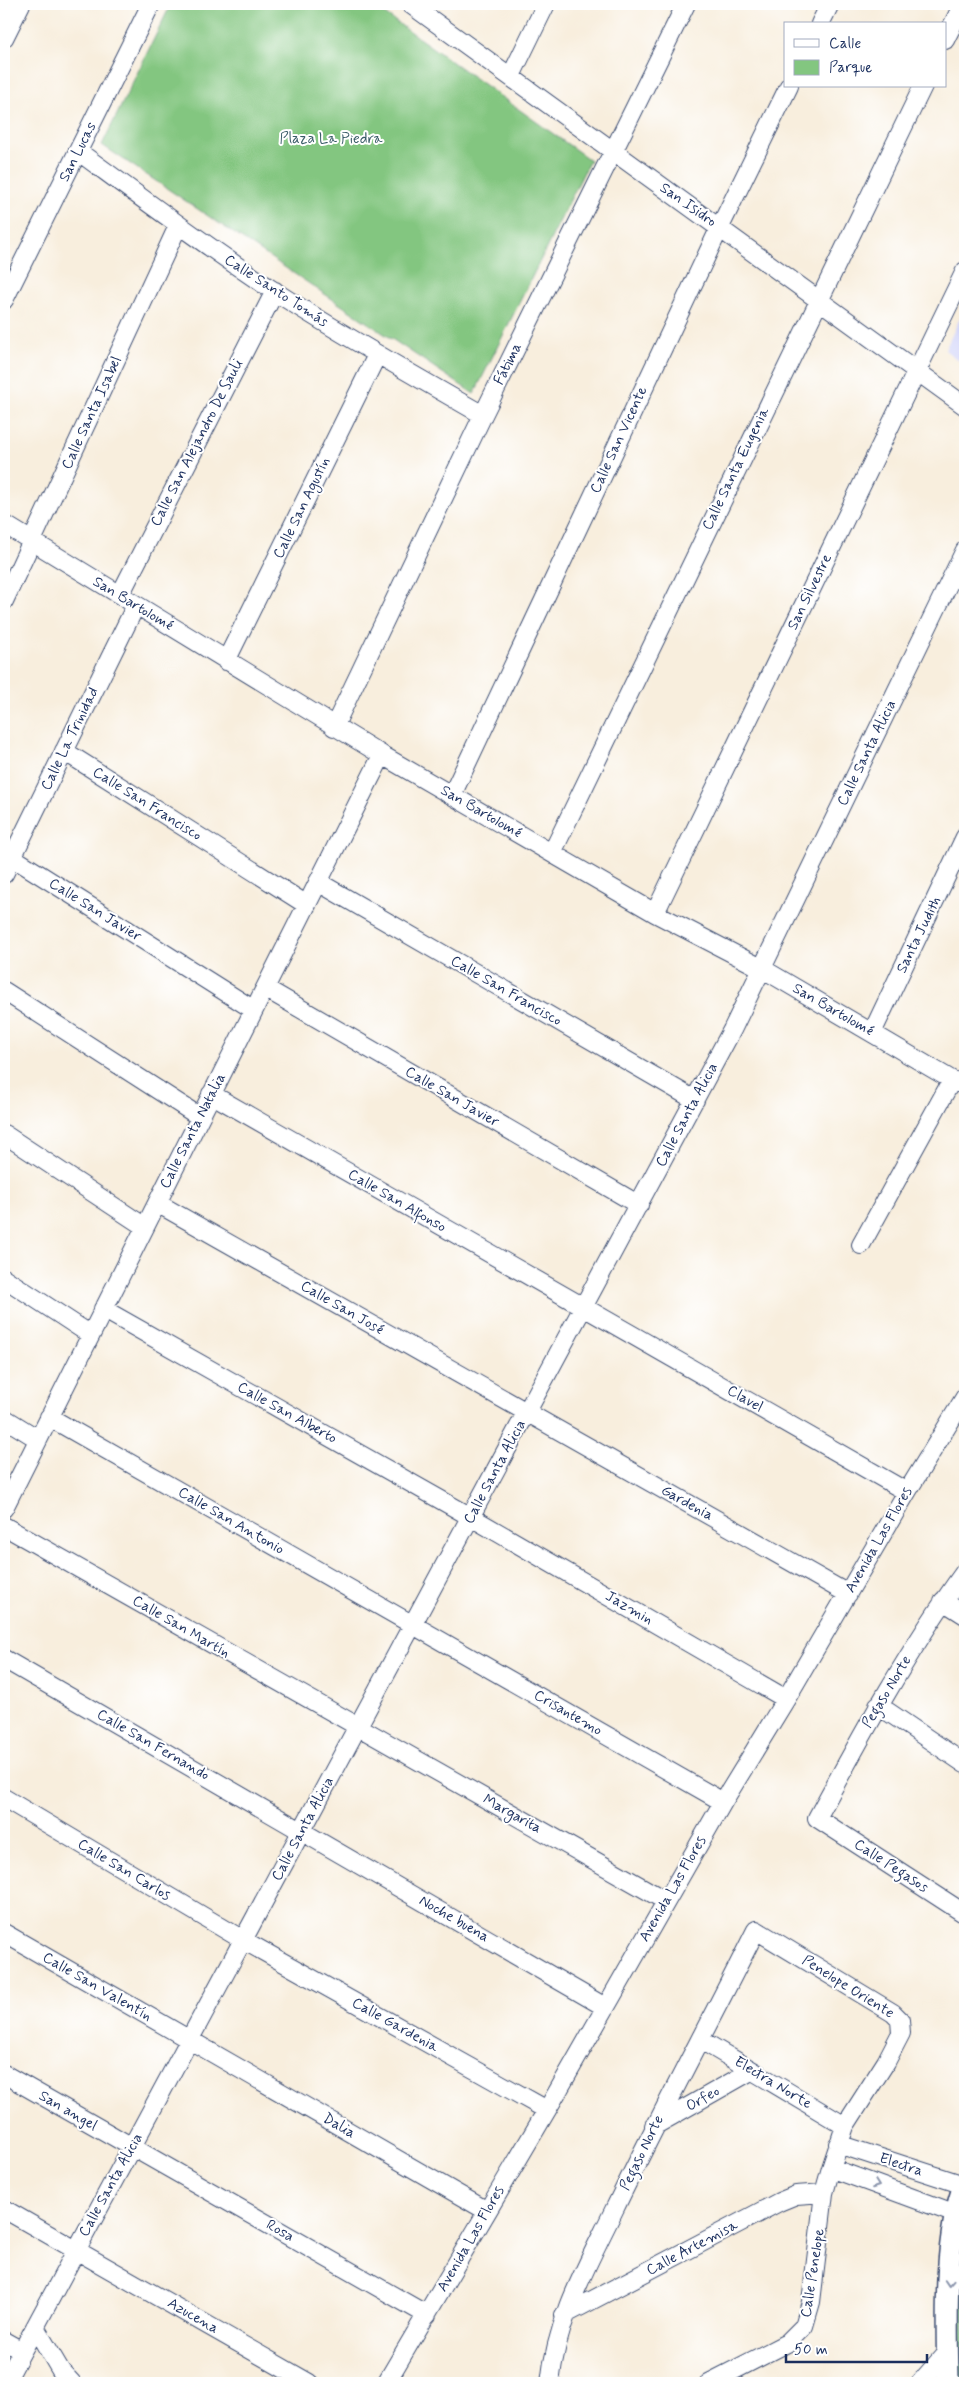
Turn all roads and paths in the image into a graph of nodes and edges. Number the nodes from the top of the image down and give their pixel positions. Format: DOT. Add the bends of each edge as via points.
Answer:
graph roads {
  1 [pos="21,4"];
  2 [pos="151,4"];
  3 [pos="410,4"];
  4 [pos="546,4"];
  5 [pos="686,4"];
  6 [pos="830,4"];
  7 [pos="963,4"];
  8 [pos="821,22"];
  9 [pos="4,38"];
  10 [pos="946,38"];
  11 [pos="511,76"];
  12 [pos="788,88"];
  13 [pos="922,88"];
  14 [pos="79,152"];
  15 [pos="613,153"];
  16 [pos="178,226"];
  17 [pos="720,227"];
  18 [pos="965,271"];
  19 [pos="275,291"];
  20 [pos="818,299"];
  21 [pos="4,300"];
  22 [pos="377,355"];
  23 [pos="917,371"];
  24 [pos="965,406"];
  25 [pos="483,415"];
  26 [pos="4,524"];
  27 [pos="32,542"];
  28 [pos="965,550"];
  29 [pos="120,595"];
  30 [pos="4,601"];
  31 [pos="136,605"];
  32 [pos="226,660"];
  33 [pos="334,727"];
  34 [pos="64,751"];
  35 [pos="382,755"];
  36 [pos="452,795"];
  37 [pos="965,837"];
  38 [pos="552,853"];
  39 [pos="12,857"];
  40 [pos="4,874"];
  41 [pos="318,882"];
  42 [pos="307,905"];
  43 [pos="655,913"];
  44 [pos="763,969"];
  45 [pos="265,988"];
  46 [pos="4,991"];
  47 [pos="254,1010"];
  48 [pos="872,1033"];
  49 [pos="959,1083"];
  50 [pos="211,1094"];
  51 [pos="695,1100"];
  52 [pos="200,1117"];
  53 [pos="4,1134"];
  54 [pos="157,1202"];
  55 [pos="639,1205"];
  56 [pos="145,1227"];
  57 [pos="861,1244"];
  58 [pos="4,1278"];
  59 [pos="584,1307"];
  60 [pos="103,1309"];
  61 [pos="91,1335"];
  62 [pos="965,1397"];
  63 [pos="527,1413"];
  64 [pos="50,1417"];
  65 [pos="4,1418"];
  66 [pos="38,1439"];
  67 [pos="906,1492"];
  68 [pos="4,1508"];
  69 [pos="471,1517"];
  70 [pos="4,1526"];
  71 [pos="965,1570"];
  72 [pos="848,1594"];
  73 [pos="943,1601"];
  74 [pos="965,1615"];
  75 [pos="414,1624"];
  76 [pos="4,1659"];
  77 [pos="786,1700"];
  78 [pos="878,1705"];
  79 [pos="358,1728"];
  80 [pos="965,1764"];
  81 [pos="4,1798"];
  82 [pos="723,1802"];
  83 [pos="817,1818"];
  84 [pos="302,1831"];
  85 [pos="666,1901"];
  86 [pos="965,1914"];
  87 [pos="756,1930"];
  88 [pos="4,1933"];
  89 [pos="244,1940"];
  90 [pos="605,2007"];
  91 [pos="190,2040"];
  92 [pos="701,2040"];
  93 [pos="751,2071"];
  94 [pos="4,2074"];
  95 [pos="547,2110"];
  96 [pos="654,2126"];
  97 [pos="845,2126"];
  98 [pos="838,2144"];
  99 [pos="132,2148"];
  100 [pos="831,2168"];
  101 [pos="965,2184"];
  102 [pos="824,2193"];
  103 [pos="4,2209"];
  104 [pos="487,2211"];
  105 [pos="956,2214"];
  106 [pos="77,2249"];
  107 [pos="427,2315"];
  108 [pos="564,2315"];
  109 [pos="35,2328"];
  110 [pos="4,2341"];
  111 [pos="22,2351"];
  112 [pos="947,2352"];
  113 [pos="5,2383"];
  114 [pos="72,2383"];
  115 [pos="309,2383"];
  116 [pos="386,2383"];
  117 [pos="550,2383"];
  118 [pos="709,2383"];
  119 [pos="920,2383"];
  120 [pos="948,2383"];
  1 -- 9 [label="street"];
  2 -- 14 [label="street, San Lucas"];
  3 -- 11 [label="street, San Isidro"];
  4 -- 11 [label="street"];
  5 -- 15 [label="street, Fátima"];
  6 -- 8 [label="street"];
  7 -- 10 [label="street"];
  11 -- 15 [label="street, San Isidro"];
  12 -- 17 [label="street, Calle San Vicente"];
  13 -- 20 [label="street, Calle Santa Eugenia"];
  14 -- 16 [label="street, Calle Santo Tomás"];
  14 -- 21 [label="street, San Lucas"];
  15 -- 17 [label="street, San Isidro"];
  15 -- 25 [label="street, Fátima"];
  16 -- 19 [label="street, Calle Santo Tomás"];
  16 -- 27 [label="street, Calle Santa Isabel"];
  17 -- 20 [label="street, San Isidro"];
  17 -- 36 [label="street, Calle San Vicente"];
  18 -- 23 [label="street, San Silvestre"];
  19 -- 22 [label="street, Calle Santo Tomás"];
  19 -- 29 [label="street, Calle San Alejandro De Sauli"];
  20 -- 23 [label="street, San Isidro"];
  20 -- 38 [label="street, Calle Santa Eugenia"];
  22 -- 25 [label="street, Calle Santo Tomás"];
  22 -- 32 [label="street, Calle San Agustín"];
  23 -- 24 [label="street, San Isidro"];
  23 -- 43 [label="street, San Silvestre"];
  25 -- 33 [label="street, Fátima"];
  26 -- 27 [label="street, San Bartolomé"];
  27 -- 29 [label="street, San Bartolomé"];
  27 -- 30 [label="street, Calle Santa Isabel"];
  28 -- 44 [label="street, Calle Santa Alicia"];
  29 -- 31 [label="street, San Bartolomé"];
  31 -- 32 [label="street, San Bartolomé"];
  31 -- 34 [label="street, Calle La Trinidad"];
  32 -- 33 [label="street, San Bartolomé"];
  33 -- 35 [label="street, San Bartolomé"];
  34 -- 39 [label="street, Calle La Trinidad"];
  34 -- 42 [label="street, Calle San Francisco"];
  35 -- 36 [label="street, San Bartolomé"];
  35 -- 41 [label="street, Calle Santa Natalia"];
  36 -- 38 [label="street, San Bartolomé"];
  37 -- 48 [label="street, Santa Judith"];
  38 -- 43 [label="street, San Bartolomé"];
  39 -- 40 [label="street, Calle La Trinidad"];
  39 -- 47 [label="street, Calle San Javier"];
  41 -- 42 [label="street, Calle Santa Natalia"];
  41 -- 51 [label="street, Calle San Francisco"];
  42 -- 45 [label="street, Calle Santa Natalia"];
  43 -- 44 [label="street, San Bartolomé"];
  44 -- 48 [label="street, San Bartolomé"];
  44 -- 51 [label="street, Calle Santa Alicia"];
  45 -- 47 [label="street, Calle Santa Natalia"];
  45 -- 55 [label="street, Calle San Javier"];
  46 -- 52 [label="street"];
  47 -- 50 [label="street, Calle Santa Natalia"];
  48 -- 49 [label="street, San Bartolomé"];
  49 -- 57 [label="street"];
  50 -- 52 [label="street, Calle Santa Natalia"];
  50 -- 59 [label="street, Calle San Alfonso"];
  51 -- 55 [label="street, Calle Santa Alicia"];
  52 -- 54 [label="street, Calle Santa Natalia"];
  53 -- 56 [label="street"];
  54 -- 56 [label="street, Calle Santa Natalia"];
  54 -- 63 [label="street, Calle San José"];
  55 -- 59 [label="street, Calle Santa Alicia"];
  56 -- 60 [label="street, Calle Santa Natalia"];
  58 -- 61 [label="street"];
  59 -- 63 [label="street, Calle Santa Alicia"];
  59 -- 67 [label="street, Clavel"];
  60 -- 61 [label="street, Calle Santa Natalia"];
  60 -- 69 [label="street, Calle San Alberto"];
  61 -- 64 [label="street, Calle Santa Natalia"];
  62 -- 67 [label="street, Avenida Las Flores"];
  63 -- 69 [label="street, Calle Santa Alicia"];
  63 -- 72 [label="street, Gardenia"];
  64 -- 66 [label="street, Calle Santa Natalia"];
  64 -- 75 [label="street, Calle San Antonio"];
  65 -- 66 [label="street"];
  66 -- 68 [label="street, Calle Santa Natalia"];
  67 -- 72 [label="street, Avenida Las Flores"];
  69 -- 75 [label="street, Calle Santa Alicia"];
  69 -- 77 [label="street, Jazmin"];
  70 -- 79 [label="street, Calle San Martín"];
  71 -- 73 [label="street, Pegaso Norte"];
  72 -- 77 [label="street, Avenida Las Flores"];
  73 -- 74 [label="street"];
  73 -- 78 [label="street, Pegaso Norte"];
  75 -- 79 [label="street, Calle Santa Alicia"];
  75 -- 82 [label="street, Crisantemo"];
  76 -- 84 [label="street, Calle San Fernando"];
  77 -- 82 [label="street, Avenida Las Flores"];
  78 -- 80 [label="street"];
  78 -- 83 [label="street, Pegaso Norte"];
  79 -- 84 [label="street, Calle Santa Alicia"];
  79 -- 85 [label="street, Margarita"];
  81 -- 89 [label="street, Calle San Carlos"];
  82 -- 85 [label="street, Avenida Las Flores"];
  83 -- 86 [label="street, Calle Pegasos"];
  84 -- 89 [label="street, Calle Santa Alicia"];
  84 -- 90 [label="street, Noche buena"];
  85 -- 90 [label="street, Avenida Las Flores"];
  87 -- 92 [label="street, Pegaso Norte"];
  87 -- 97 [label="street, Penelope Oriente" via="900,2020 901,2034"];
  88 -- 91 [label="street, Calle San Valentín"];
  89 -- 91 [label="street, Calle Santa Alicia"];
  89 -- 95 [label="street, Calle Gardenia"];
  90 -- 95 [label="street, Avenida Las Flores"];
  91 -- 99 [label="street, Calle Santa Alicia"];
  91 -- 104 [label="street, Dalia"];
  92 -- 93 [label="street, Electra Norte"];
  92 -- 96 [label="street, Pegaso Norte"];
  93 -- 96 [label="street, Orfeo"];
  93 -- 97 [label="street, Electra Norte"];
  94 -- 99 [label="street, San angel"];
  95 -- 104 [label="street, Avenida Las Flores"];
  96 -- 108 [label="street, Pegaso Norte"];
  97 -- 98 [label="street, Penelope Oriente"];
  98 -- 100 [label="street, Penelope Oriente"];
  98 -- 101 [label="street, Electra"];
  99 -- 106 [label="street, Calle Santa Alicia"];
  99 -- 107 [label="street, Rosa"];
  100 -- 102 [label="street, Calle Penelope"];
  100 -- 105 [label="street, one-way"];
  101 -- 105 [label="street"];
  102 -- 108 [label="street, Calle Artemisa" via="796,2196 779,2202"];
  102 -- 118 [label="street, Calle Penelope" via="811,2302 804,2326 787,2343"];
  103 -- 106 [label="street, Azucena"];
  104 -- 107 [label="street, Avenida Las Flores"];
  105 -- 112 [label="street, one-way"];
  106 -- 109 [label="street, Calle Santa Alicia"];
  106 -- 115 [label="street, Azucena"];
  107 -- 116 [label="street, Avenida Las Flores"];
  108 -- 117 [label="street, Pegaso Norte"];
  109 -- 111 [label="street, Calle Santa Alicia"];
  109 -- 114 [label="street" via="61,2372"];
  110 -- 111 [label="street"];
  111 -- 113 [label="street, Calle Santa Alicia"];
  112 -- 119 [label="street"];
  112 -- 120 [label="street"];
}
